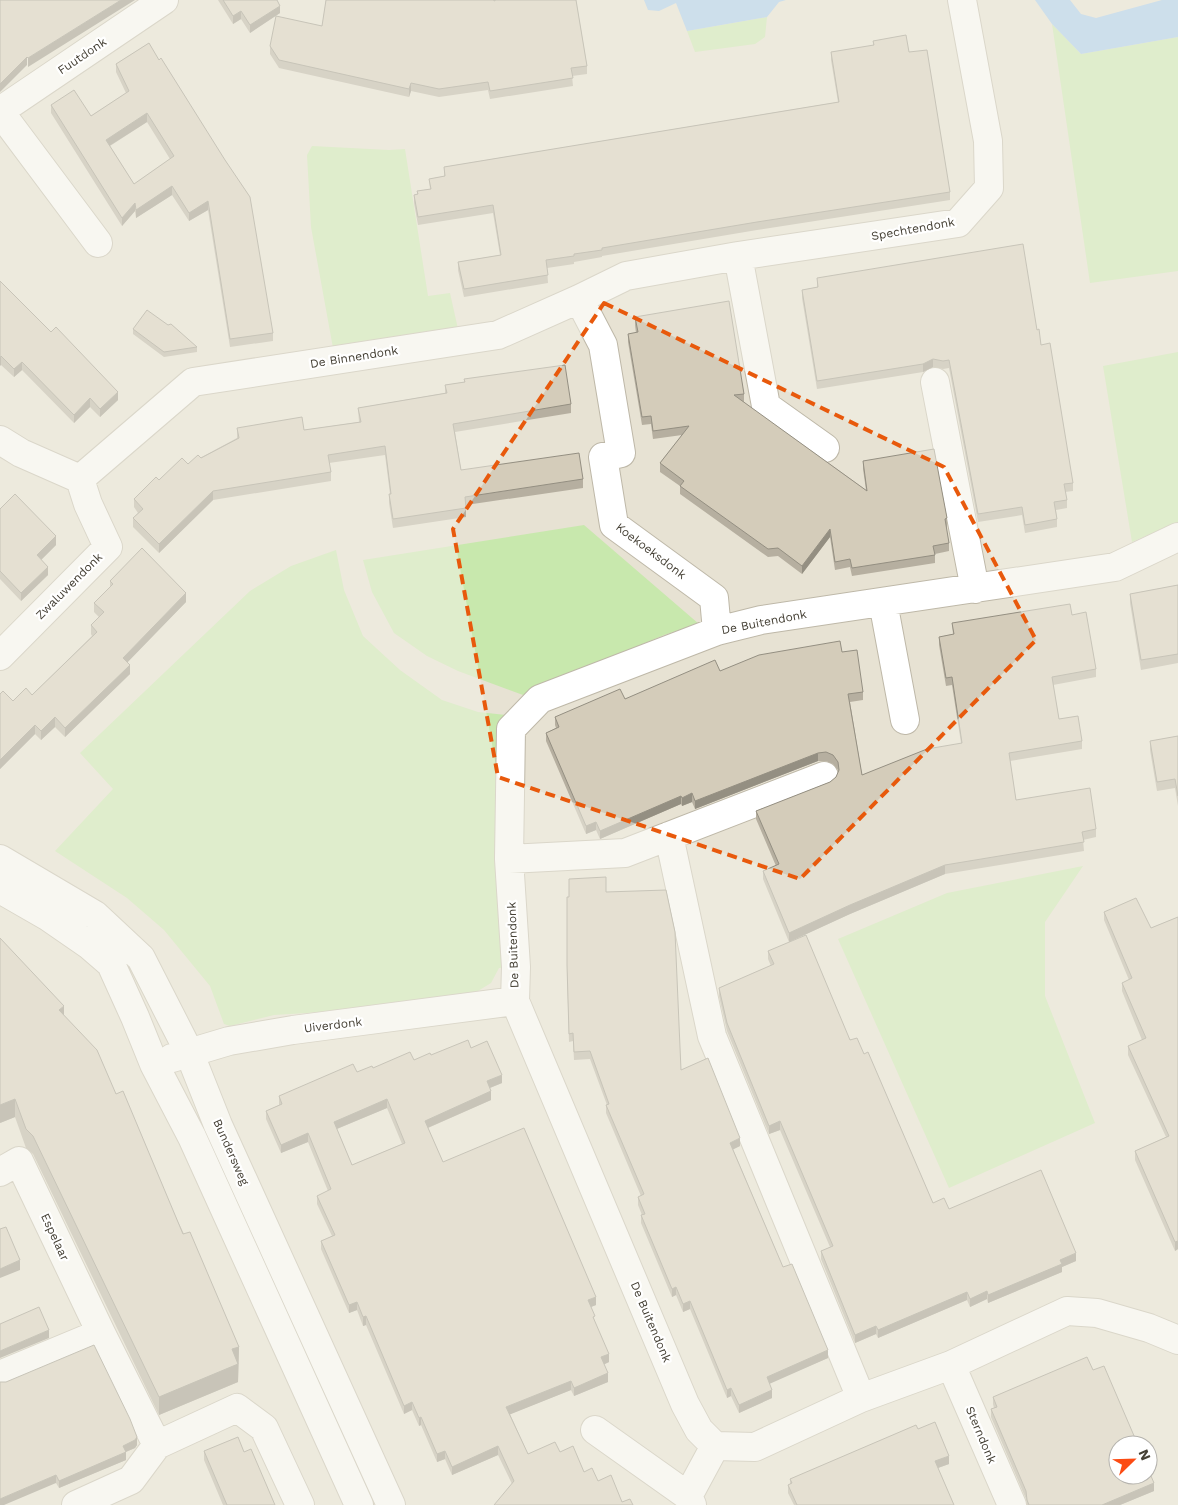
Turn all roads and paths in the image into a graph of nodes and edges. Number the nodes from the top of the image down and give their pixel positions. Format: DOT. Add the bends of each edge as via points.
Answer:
graph roads {
  1 [pos="164,0"];
  2 [pos="964,8"];
  3 [pos="0,112"];
  4 [pos="98,243"];
  5 [pos="738,256"];
  6 [pos="579,300"];
  7 [pos="936,382"];
  8 [pos="0,440"];
  9 [pos="825,448"];
  10 [pos="80,479"];
  11 [pos="1178,538"];
  12 [pos="975,589"];
  13 [pos="883,602"];
  14 [pos="717,631"];
  15 [pos="0,656"];
  16 [pos="905,720"];
  17 [pos="824,776"];
  18 [pos="669,836"];
  19 [pos="0,859"];
  20 [pos="509,859"];
  21 [pos="0,889"];
  22 [pos="515,1001"];
  23 [pos="189,1052"];
  24 [pos="154,1064"];
  25 [pos="0,1172"];
  26 [pos="101,1333"];
  27 [pos="1178,1340"];
  28 [pos="951,1365"];
  29 [pos="0,1375"];
  30 [pos="860,1398"];
  31 [pos="595,1430"];
  32 [pos="156,1445"];
  33 [pos="715,1446"];
  34 [pos="690,1500"];
  35 [pos="76,1505"];
  36 [pos="300,1505"];
  37 [pos="359,1505"];
  38 [pos="391,1505"];
  39 [pos="1012,1505"];
  1 -- 3 [label="street, Fuutdonk"];
  2 -- 5 [label="street, Spechtendonk" via="988,141 989,188 958,223"];
  3 -- 4 [label="street, Fuutdonk"];
  5 -- 6 [label="street, De Binnendonk" via="626,276"];
  5 -- 9 [label="street" via="766,406"];
  6 -- 10 [label="street, De Binnendonk" via="498,335 193,382"];
  6 -- 14 [label="street, Koekoeksdonk" via="604,345 621,453 603,457 614,525 714,598"];
  7 -- 12 [label="street"];
  8 -- 10 [label="street"];
  10 -- 15 [label="street, Zwaluwendonk" via="108,547"];
  11 -- 12 [label="street, De Buitendonk" via="1115,568"];
  12 -- 13 [label="street, De Buitendonk"];
  13 -- 14 [label="street, De Buitendonk" via="761,620"];
  13 -- 16 [label="street"];
  14 -- 20 [label="street, De Buitendonk" via="540,698 511,729"];
  17 -- 18 [label="street"];
  18 -- 20 [label="street" via="625,853"];
  18 -- 30 [label="street" via="712,1036"];
  19 -- 23 [label="street, Bundersweg" via="95,915 140,958"];
  20 -- 22 [label="street, De Buitendonk"];
  21 -- 24 [label="street" via="47,916 111,964"];
  22 -- 23 [label="street, Uiverdonk" via="293,1030"];
  22 -- 33 [label="street, De Buitendonk" via="685,1404 699,1430"];
  23 -- 24 [label="street, Uiverdonk"];
  23 -- 38 [label="street, Bundersweg" via="218,1124"];
  24 -- 37 [label="street" via="192,1137"];
  25 -- 26 [label="street, Espelaar" via="19,1161"];
  26 -- 29 [label="street"];
  26 -- 32 [label="street, Espelaar"];
  27 -- 28 [label="street" via="1097,1313 1067,1311"];
  28 -- 30 [label="street"];
  28 -- 39 [label="street, Sterndonk"];
  30 -- 33 [label="street" via="755,1447"];
  31 -- 34 [label="street"];
  32 -- 35 [label="street" via="131,1480"];
  32 -- 36 [label="street" via="237,1408 264,1428"];
  33 -- 34 [label="street"];
}
